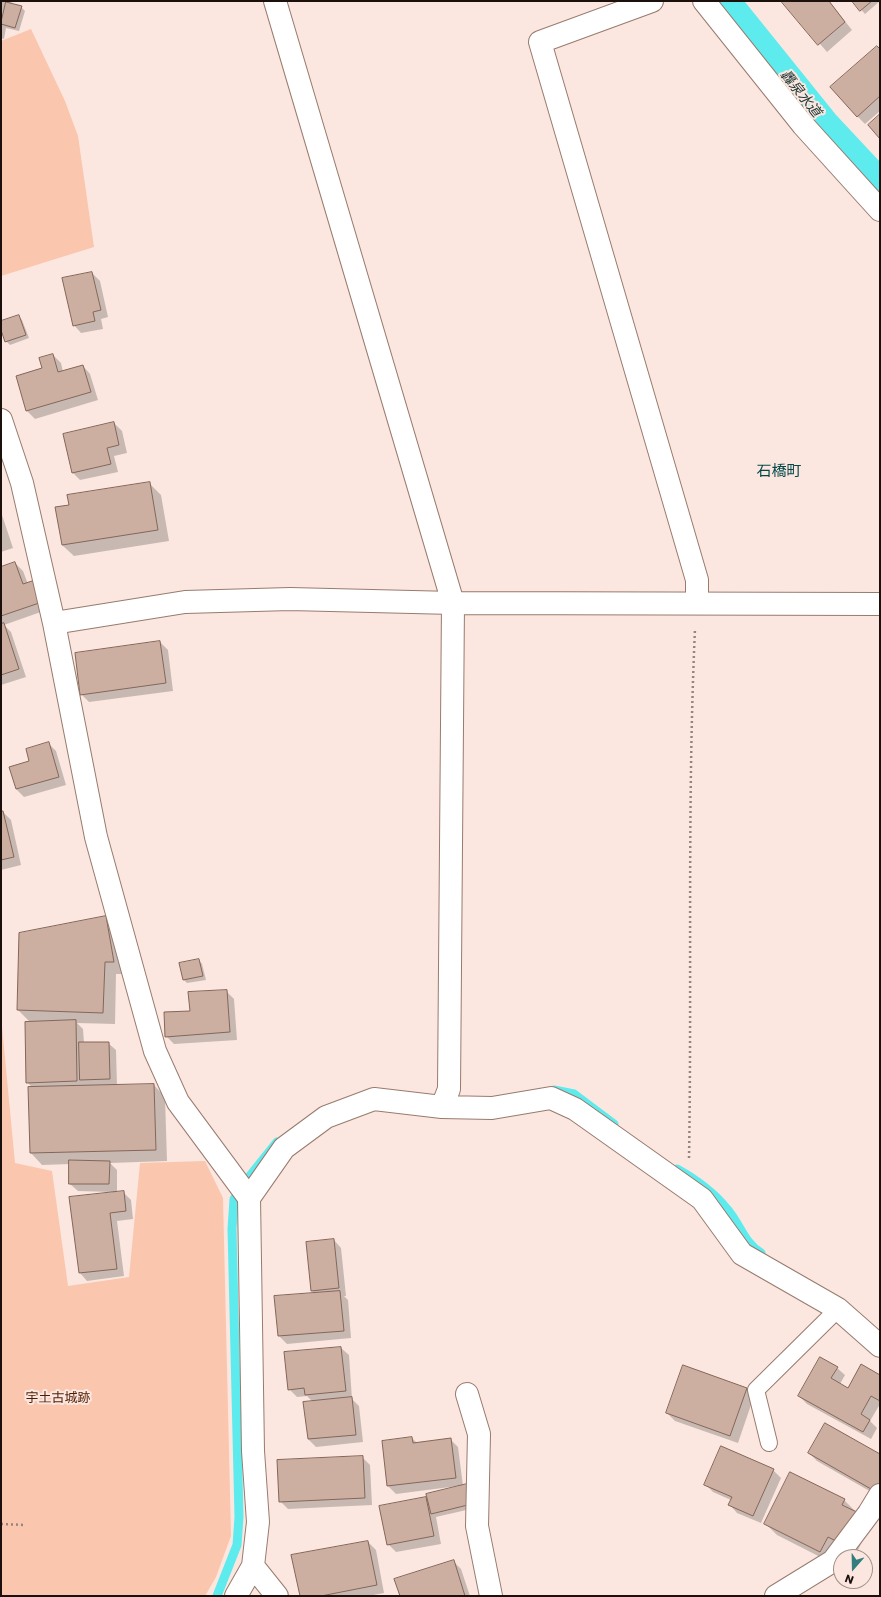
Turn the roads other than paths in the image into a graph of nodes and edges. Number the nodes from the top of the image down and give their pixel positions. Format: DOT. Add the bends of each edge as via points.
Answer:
graph roads {
  1 [pos="276,1"];
  2 [pos="652,1"];
  3 [pos="704,1"];
  4 [pos="880,210"];
  5 [pos="1,420"];
  6 [pos="453,603"];
  7 [pos="697,603"];
  8 [pos="880,604"];
  9 [pos="54,624"];
  10 [pos="442,1107"];
  11 [pos="249,1198"];
  12 [pos="838,1309"];
  13 [pos="880,1346"];
  14 [pos="467,1394"];
  15 [pos="769,1443"];
  16 [pos="880,1495"];
  17 [pos="253,1566"];
  18 [pos="236,1596"];
  19 [pos="277,1596"];
  20 [pos="491,1596"];
  21 [pos="776,1596"];
  1 -- 6 [label="street"];
  2 -- 7 [label="street" via="540,42 697,580"];
  3 -- 4 [label="street" via="803,125"];
  5 -- 9 [label="street" via="22,483"];
  6 -- 7 [label="street"];
  6 -- 9 [label="street" via="290,599 185,602"];
  6 -- 10 [label="street" via="449,1089"];
  7 -- 8 [label="street"];
  9 -- 11 [label="street" via="96,837 155,1051 178,1102"];
  10 -- 11 [label="street" via="374,1098 326,1117 284,1148"];
  10 -- 12 [label="street" via="492,1108 551,1098 575,1109 702,1199 742,1254"];
  11 -- 17 [label="street" via="253,1451 258,1522"];
  12 -- 13 [label="street"];
  12 -- 15 [label="lane" via="756,1390"];
  14 -- 20 [label="street" via="479,1434 477,1526"];
  16 -- 21 [label="street" via="833,1561"];
  17 -- 18 [label="street"];
  17 -- 19 [label="street"];
}
